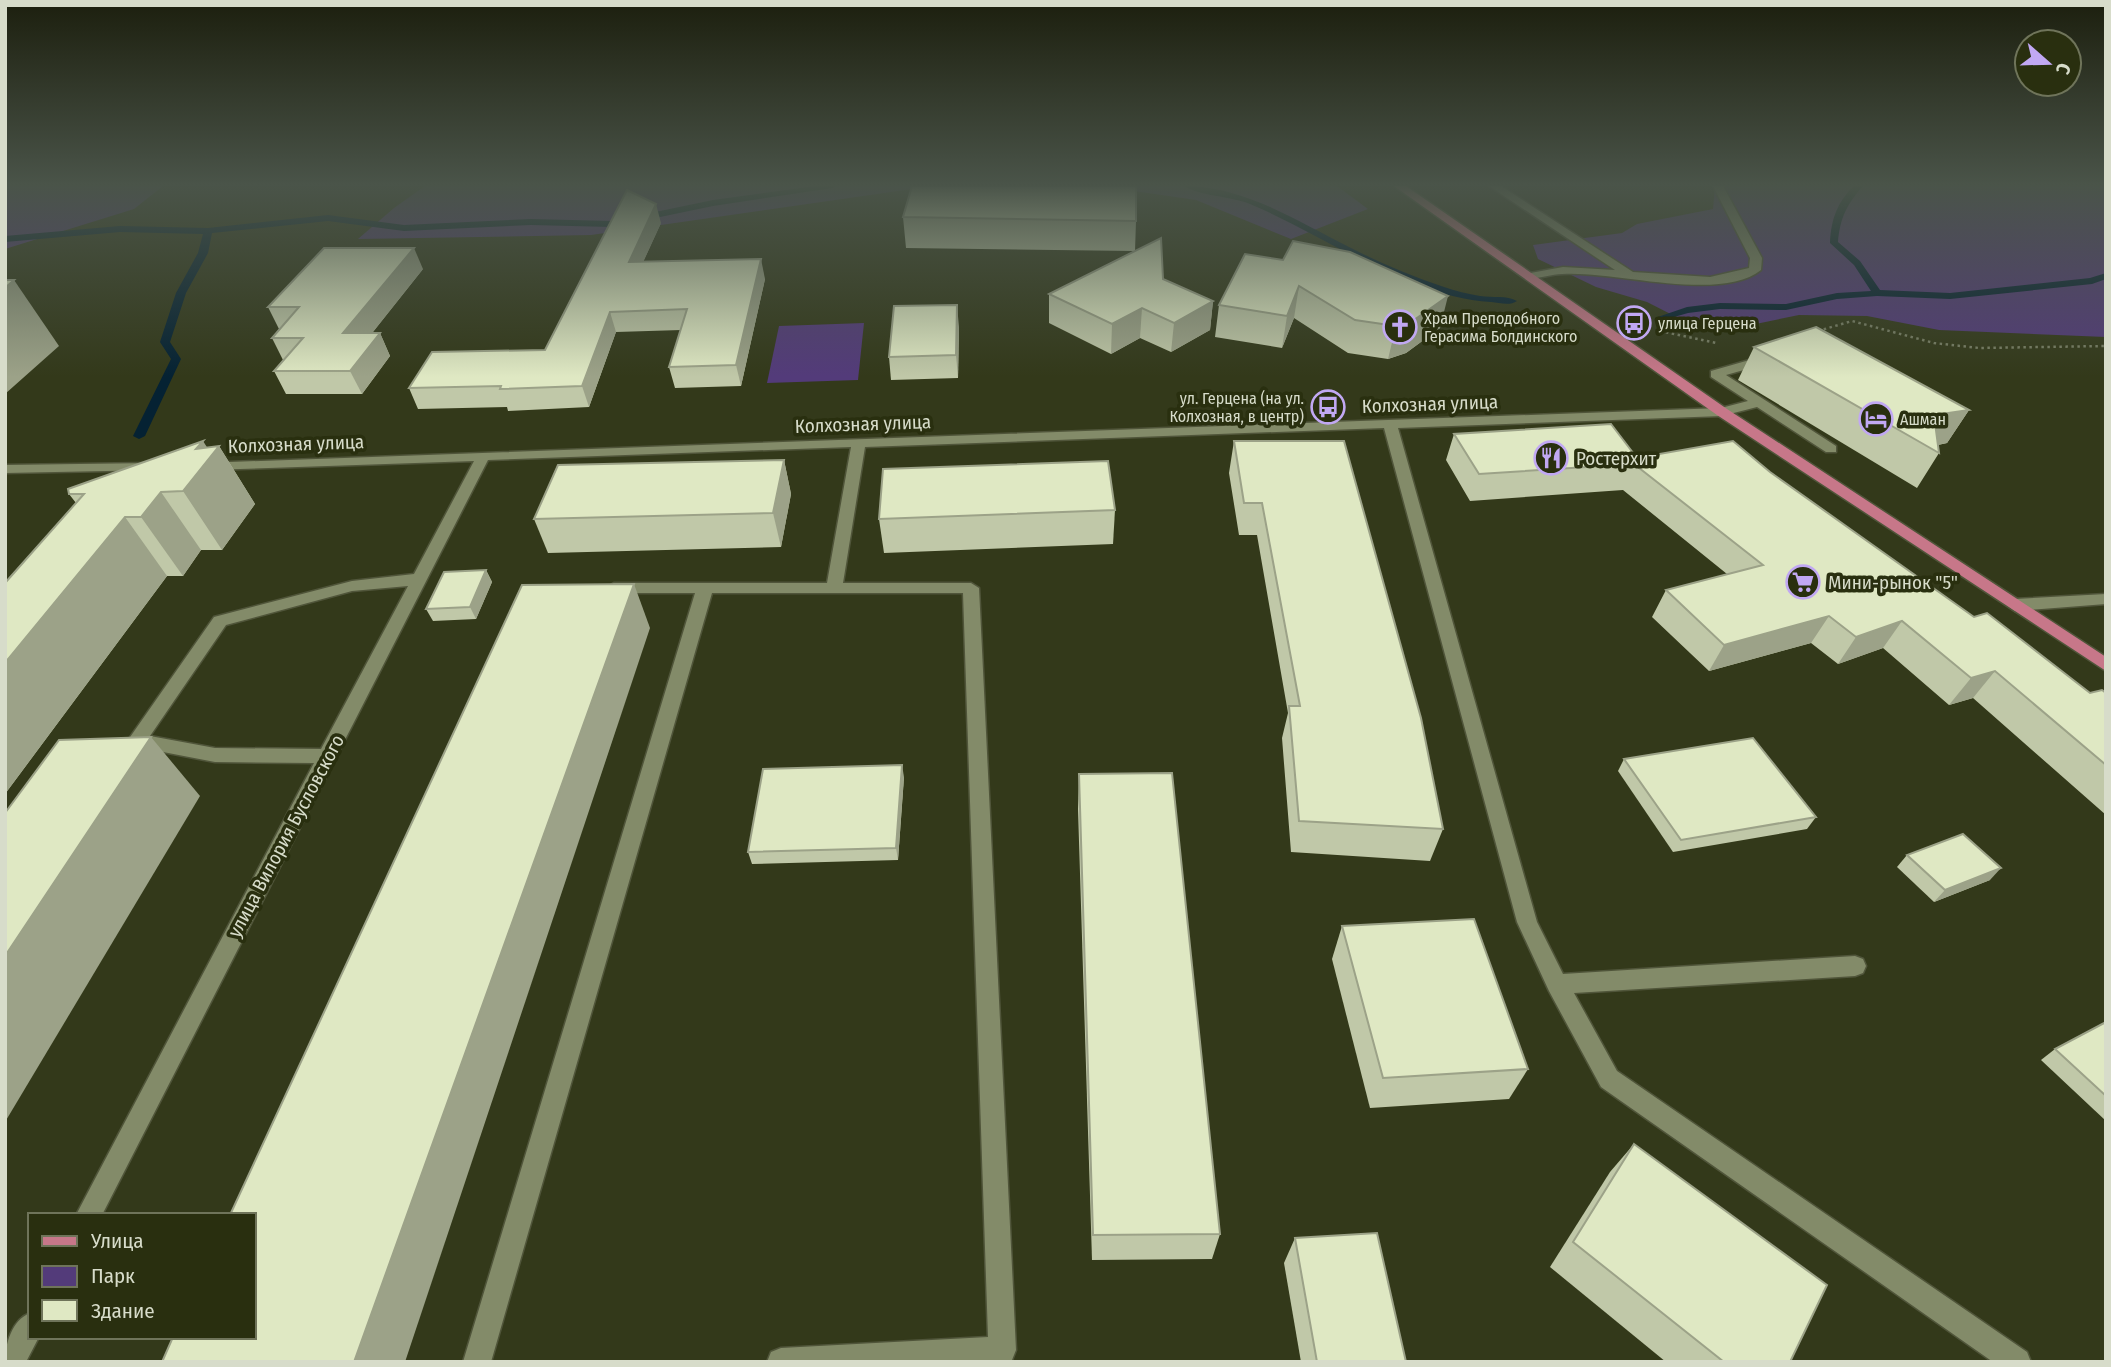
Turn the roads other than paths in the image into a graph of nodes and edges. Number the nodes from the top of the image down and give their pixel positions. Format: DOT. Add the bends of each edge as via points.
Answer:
graph roads {
  1 [pos="1491,250"];
  2 [pos="1591,250"];
  3 [pos="1752,250"];
  4 [pos="1630,275"];
  5 [pos="1529,276"];
  6 [pos="1767,359"];
  7 [pos="1758,402"];
  8 [pos="1722,412"];
  9 [pos="1390,425"];
  10 [pos="859,443"];
  11 [pos="1831,449"];
  12 [pos="484,457"];
  13 [pos="199,466"];
  14 [pos="171,467"];
  15 [pos="5,469"];
  16 [pos="420,579"];
  17 [pos="834,586"];
  18 [pos="596,588"];
  19 [pos="705,588"];
  20 [pos="2106,599"];
  21 [pos="2015,605"];
  22 [pos="2106,665"];
  23 [pos="328,756"];
  24 [pos="1856,966"];
  25 [pos="1557,984"];
  26 [pos="89,1213"];
  27 [pos="28,1330"];
  28 [pos="11,1362"];
  29 [pos="477,1362"];
  30 [pos="781,1362"];
  31 [pos="2017,1362"];
  1 -- 5 [label="main road"];
  2 -- 4 [label="street"];
  3 -- 4 [label="street" via="1755,270 1741,276 1712,280"];
  4 -- 5 [label="street" via="1563,270"];
  5 -- 8 [label="main road"];
  6 -- 7 [label="street" via="1716,374"];
  7 -- 8 [label="street, Колхозная улица"];
  7 -- 11 [label="street"];
  8 -- 9 [label="street, Колхозная улица"];
  8 -- 21 [label="main road"];
  9 -- 10 [label="street, Колхозная улица"];
  9 -- 25 [label="street" via="1527,922"];
  10 -- 12 [label="street, Колхозная улица"];
  10 -- 17 [label="street"];
  12 -- 13 [label="street, Колхозная улица"];
  12 -- 16 [label="street, улица Вилория Бусловского"];
  14 -- 15 [label="street"];
  16 -- 23 [label="street, улица Вилория Бусловского"];
  16 -- 23 [label="street" via="352,586 220,621 137,740 215,755"];
  17 -- 19 [label="street"];
  17 -- 30 [label="street" via="971,588 1002,1350"];
  18 -- 19 [label="street"];
  19 -- 29 [label="street"];
  20 -- 21 [label="street"];
  21 -- 22 [label="main road"];
  23 -- 26 [label="street, улица Вилория Бусловского"];
  24 -- 25 [label="street"];
  25 -- 31 [label="street" via="1609,1079"];
  27 -- 28 [label="street"];
}
